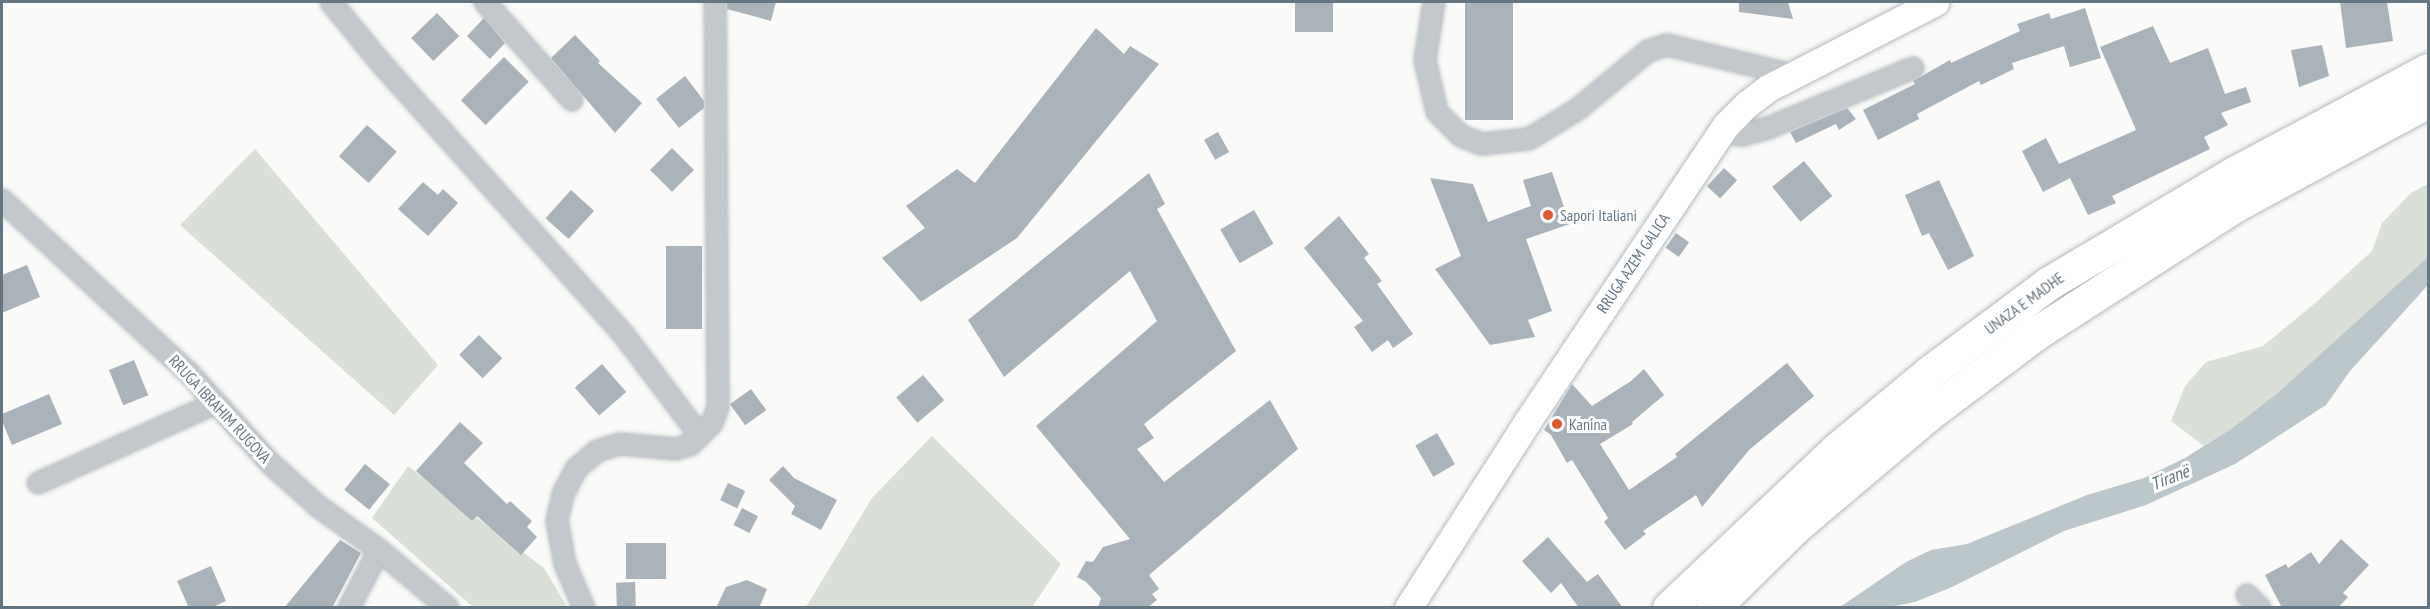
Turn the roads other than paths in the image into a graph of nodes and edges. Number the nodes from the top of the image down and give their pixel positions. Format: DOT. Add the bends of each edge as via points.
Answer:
graph roads {
  1 [pos="331,2"];
  2 [pos="485,2"];
  3 [pos="715,2"];
  4 [pos="1434,2"];
  5 [pos="1935,2"];
  6 [pos="1908,8"];
  7 [pos="1913,68"];
  8 [pos="2428,70"];
  9 [pos="1793,75"];
  10 [pos="572,100"];
  11 [pos="2428,100"];
  12 [pos="1721,132"];
  13 [pos="2,200"];
  14 [pos="216,403"];
  15 [pos="700,436"];
  16 [pos="38,483"];
  17 [pos="380,550"];
  18 [pos="349,608"];
  19 [pos="448,608"];
  20 [pos="584,608"];
  21 [pos="1408,608"];
  22 [pos="1669,608"];
  23 [pos="1713,608"];
  1 -- 15 [label="street" via="624,335"];
  2 -- 10 [label="street"];
  3 -- 15 [label="street" via="720,388 712,423"];
  4 -- 9 [label="street" via="1425,60 1437,112 1461,136 1482,144 1529,139 1578,109 1648,51 1667,45"];
  5 -- 6 [label="main road, RRUGA AZEM GALICA"];
  6 -- 9 [label="main road, RRUGA AZEM GALICA"];
  7 -- 12 [label="street" via="1768,128 1742,135"];
  8 -- 22 [label="highway, UNAZA E MADHE" via="2236,172 2049,283 1836,450"];
  9 -- 12 [label="main road, RRUGA AZEM GALICA" via="1747,104"];
  11 -- 23 [label="highway, UNAZA E MADHE" via="2234,206 2038,332 1930,413 1813,512"];
  12 -- 21 [label="main road, RRUGA AZEM GALICA"];
  13 -- 14 [label="street, RRUGA IBRAHIM RUGOVA" via="87,276"];
  14 -- 16 [label="street"];
  14 -- 17 [label="street, RRUGA IBRAHIM RUGOVA" via="279,471 348,530"];
  15 -- 20 [label="street" via="690,445 676,449 620,444 597,451 577,468 563,494 557,521 565,564"];
  17 -- 18 [label="street"];
  17 -- 19 [label="street, RRUGA IBRAHIM RUGOVA"];
}
